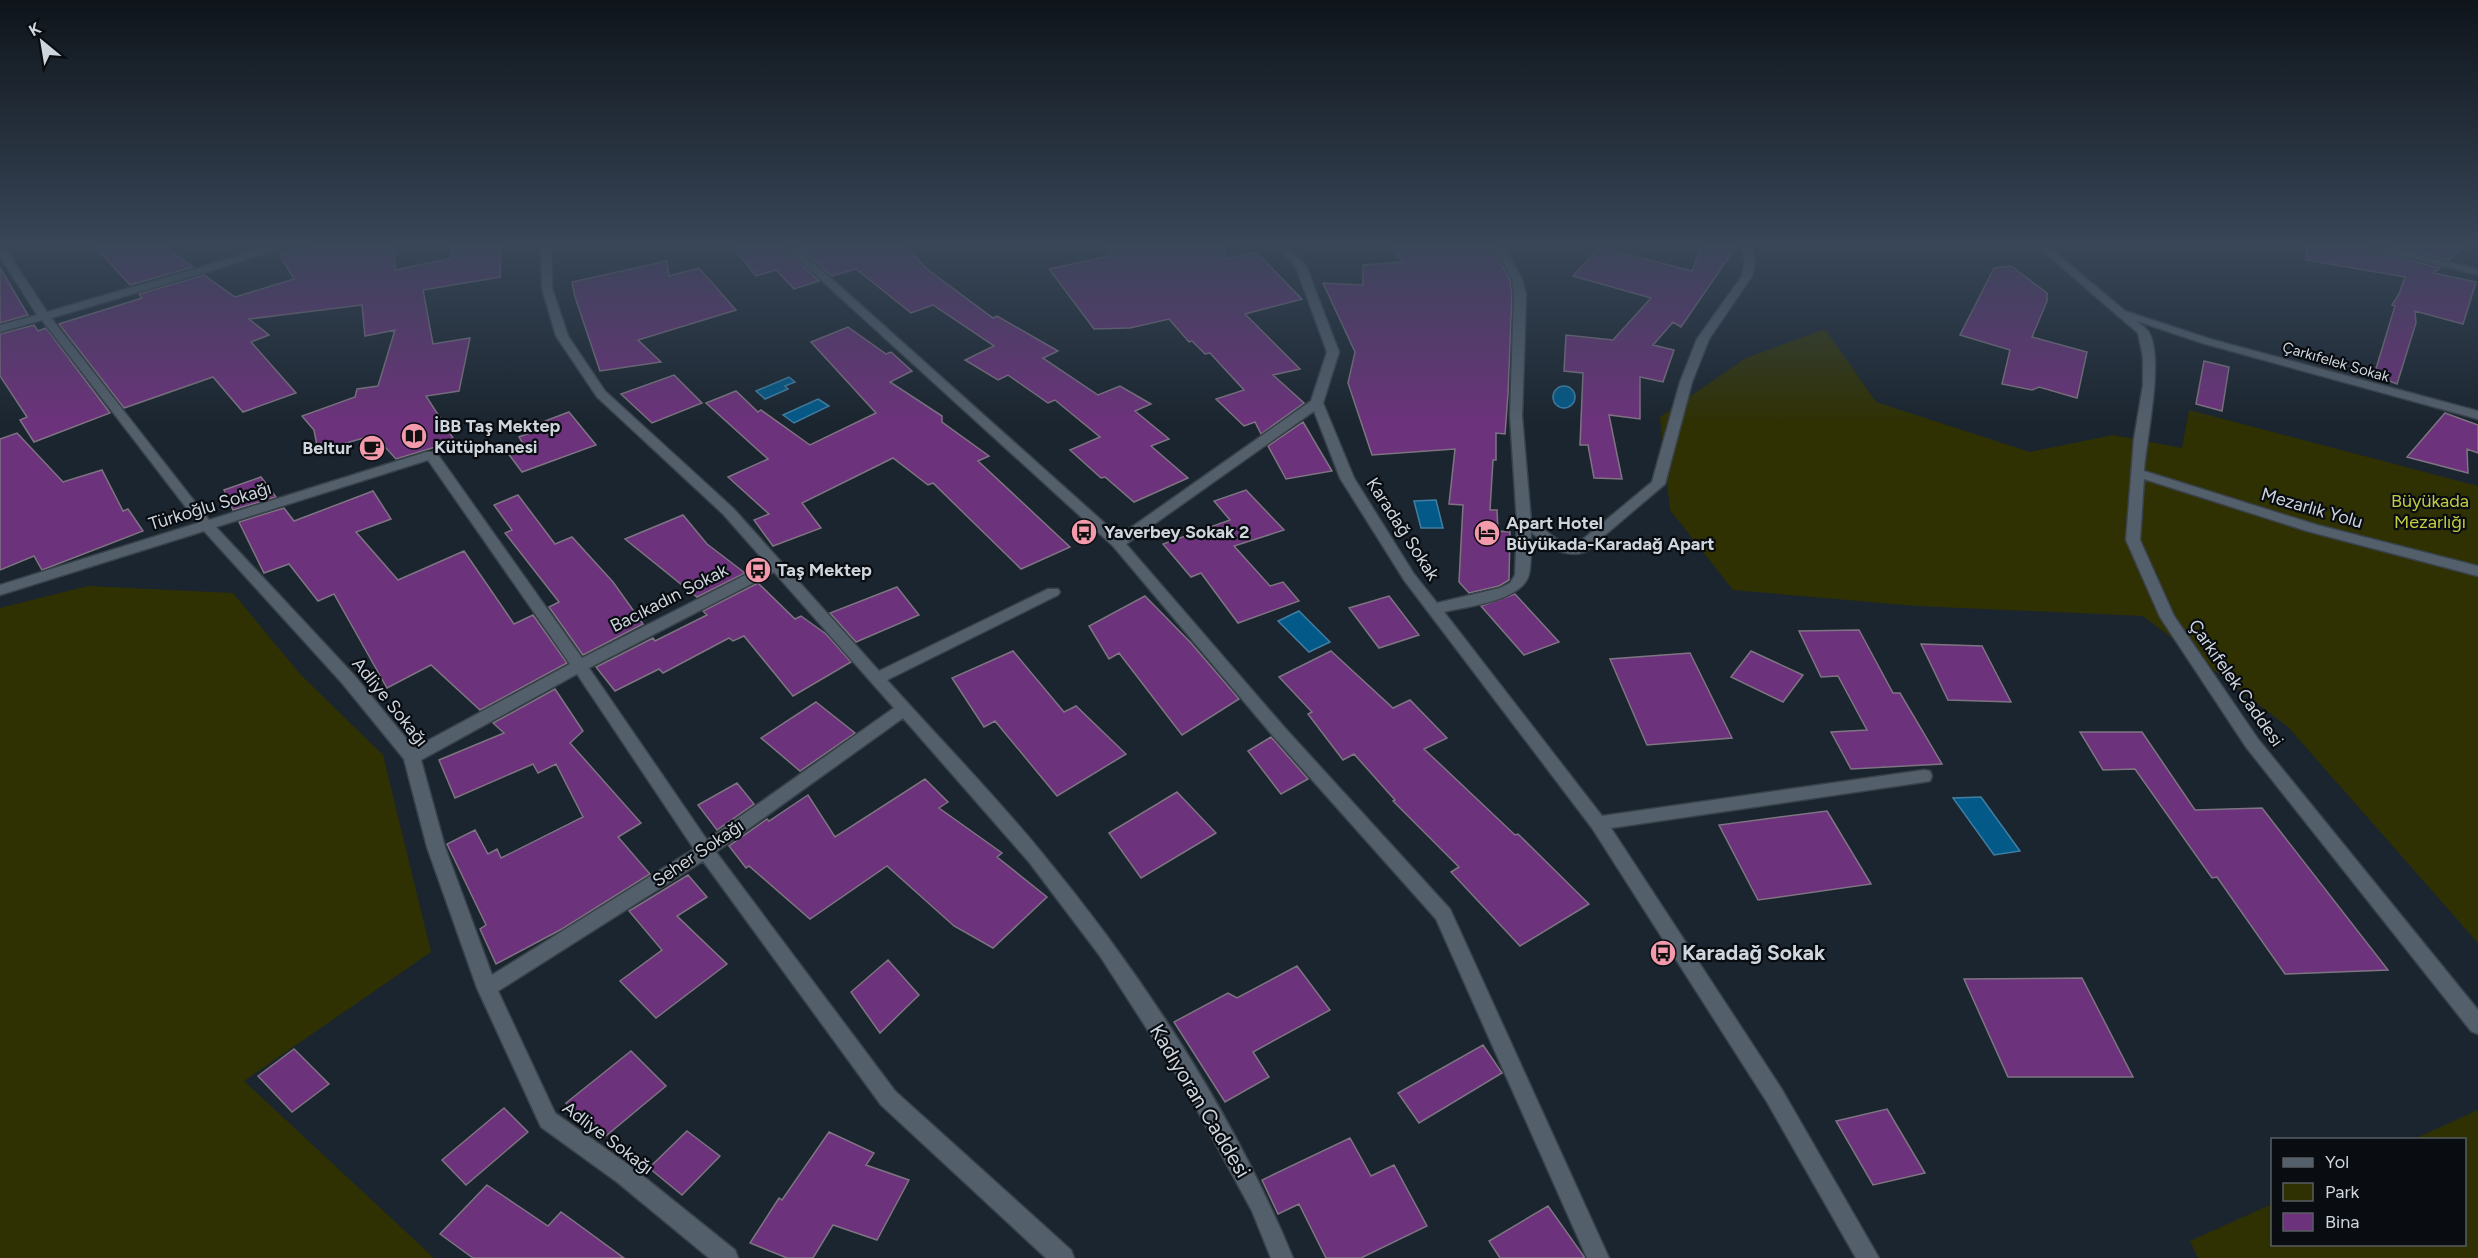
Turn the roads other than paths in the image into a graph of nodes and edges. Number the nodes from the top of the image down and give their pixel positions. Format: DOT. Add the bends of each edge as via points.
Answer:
graph roads {
  1 [pos="37,306"];
  2 [pos="79,306"];
  3 [pos="553,306"];
  4 [pos="855,306"];
  5 [pos="1316,306"];
  6 [pos="1521,306"];
  7 [pos="1727,306"];
  8 [pos="2113,306"];
  9 [pos="2119,311"];
  10 [pos="44,316"];
  11 [pos="0,329"];
  12 [pos="1317,403"];
  13 [pos="2478,416"];
  14 [pos="2137,473"];
  15 [pos="1524,523"];
  16 [pos="207,526"];
  17 [pos="1118,543"];
  18 [pos="776,565"];
  19 [pos="2478,571"];
  20 [pos="0,590"];
  21 [pos="1053,592"];
  22 [pos="1434,609"];
  23 [pos="580,666"];
  24 [pos="877,678"];
  25 [pos="903,710"];
  26 [pos="412,757"];
  27 [pos="1924,776"];
  28 [pos="1598,823"];
  29 [pos="705,851"];
  30 [pos="487,988"];
  31 [pos="2478,1025"];
  32 [pos="727,1258"];
  33 [pos="1063,1258"];
  34 [pos="1281,1258"];
  35 [pos="1598,1258"];
  36 [pos="1868,1258"];
  1 -- 10 [label="street, Adliye Sokağı"];
  2 -- 10 [label="street"];
  3 -- 18 [label="street, Kadıyoran Caddesi" via="562,336 601,394 728,511"];
  4 -- 17 [label="street"];
  5 -- 12 [label="street" via="1333,352"];
  6 -- 15 [label="street" via="1516,416"];
  7 -- 15 [label="street" via="1703,339 1686,382 1658,484 1581,549 1555,546"];
  8 -- 9 [label="street, Çarkıfelek Caddesi"];
  9 -- 13 [label="street, Çarkıfelek Sokak" via="2206,341"];
  9 -- 14 [label="street, Çarkıfelek Caddesi" via="2143,332 2150,357"];
  10 -- 11 [label="street"];
  10 -- 16 [label="street, Adliye Sokağı"];
  12 -- 17 [label="street"];
  12 -- 22 [label="street, Karadağ Sokak" via="1347,478 1409,577"];
  14 -- 19 [label="street, Mezarlık Yolu" via="2312,528"];
  14 -- 31 [label="street, Çarkıfelek Caddesi" via="2133,540 2167,617 2252,743"];
  15 -- 22 [label="street" via="1522,575 1515,586 1505,592"];
  16 -- 20 [label="street, Türkoğlu Sokağı"];
  16 -- 23 [label="street, Türkoğlu Sokağı" via="431,455"];
  16 -- 26 [label="street, Adliye Sokağı" via="348,680"];
  17 -- 35 [label="street" via="1279,732 1443,914"];
  18 -- 23 [label="street, Bacıkadın Sokak"];
  18 -- 24 [label="street, Kadıyoran Caddesi"];
  21 -- 24 [label="street"];
  22 -- 28 [label="street, Karadağ Sokak"];
  23 -- 26 [label="street, Bacıkadın Sokak"];
  23 -- 29 [label="street"];
  24 -- 25 [label="street, Kadıyoran Caddesi"];
  25 -- 29 [label="street, Seher Sokağı"];
  25 -- 34 [label="street, Kadıyoran Caddesi" via="1035,857 1107,950 1194,1084 1260,1204"];
  26 -- 30 [label="street, Adliye Sokağı" via="436,847"];
  27 -- 28 [label="street"];
  28 -- 36 [label="street, Karadağ Sokak" via="1773,1095"];
  29 -- 30 [label="street, Seher Sokağı"];
  29 -- 33 [label="street" via="888,1098"];
  30 -- 32 [label="street, Adliye Sokağı" via="548,1120 625,1175"];
}
